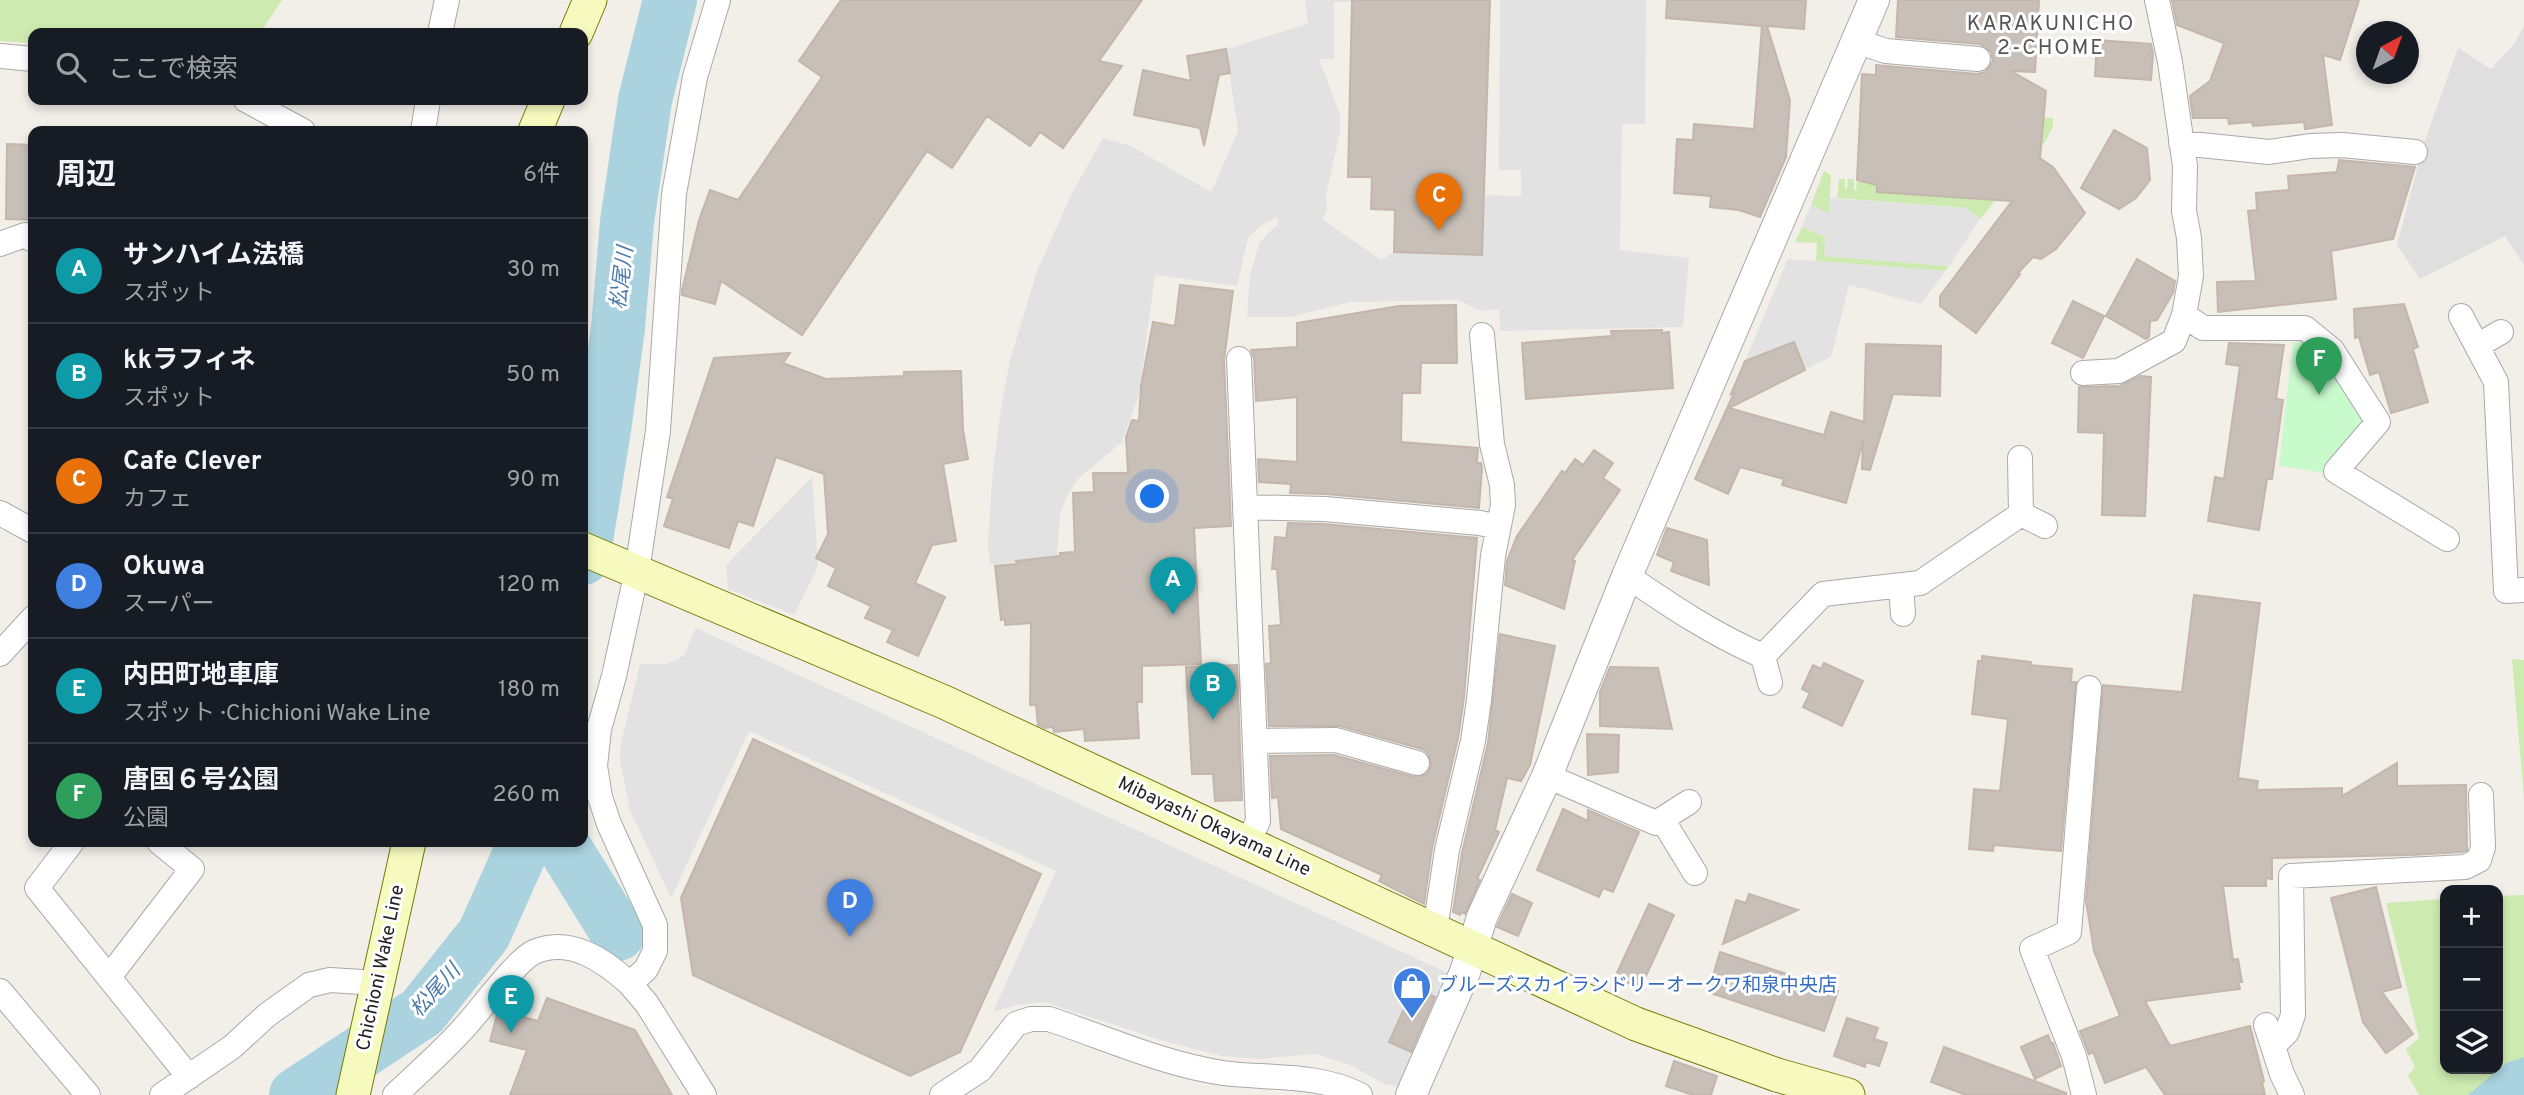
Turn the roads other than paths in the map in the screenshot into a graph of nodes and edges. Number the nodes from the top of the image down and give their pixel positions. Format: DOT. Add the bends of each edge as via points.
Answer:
graph roads {
  1 [pos="447,0"];
  2 [pos="590,0"];
  3 [pos="719,0"];
  4 [pos="1874,0"];
  5 [pos="2157,0"];
  6 [pos="441,28"];
  7 [pos="578,28"];
  8 [pos="1856,41"];
  9 [pos="0,56"];
  10 [pos="28,59"];
  11 [pos="1978,59"];
  12 [pos="255,105"];
  13 [pos="427,105"];
  14 [pos="546,105"];
  15 [pos="294,126"];
  16 [pos="424,126"];
  17 [pos="537,126"];
  18 [pos="2181,143"];
  19 [pos="2415,152"];
  20 [pos="28,237"];
  21 [pos="0,244"];
  22 [pos="2184,315"];
  23 [pos="2461,316"];
  24 [pos="2501,332"];
  25 [pos="1482,335"];
  26 [pos="2477,346"];
  27 [pos="1239,359"];
  28 [pos="2083,373"];
  29 [pos="2020,458"];
  30 [pos="2512,475"];
  31 [pos="1245,507"];
  32 [pos="0,513"];
  33 [pos="2021,514"];
  34 [pos="2045,526"];
  35 [pos="1498,527"];
  36 [pos="28,528"];
  37 [pos="2447,538"];
  38 [pos="588,551"];
  39 [pos="631,569"];
  40 [pos="1627,576"];
  41 [pos="1901,586"];
  42 [pos="2524,590"];
  43 [pos="1903,614"];
  44 [pos="28,623"];
  45 [pos="0,654"];
  46 [pos="1763,656"];
  47 [pos="1770,683"];
  48 [pos="2089,688"];
  49 [pos="1255,741"];
  50 [pos="1417,764"];
  51 [pos="1547,776"];
  52 [pos="2481,795"];
  53 [pos="1689,802"];
  54 [pos="1662,819"];
  55 [pos="1248,842"];
  56 [pos="68,847"];
  57 [pos="165,847"];
  58 [pos="408,847"];
  59 [pos="1695,873"];
  60 [pos="1435,930"];
  61 [pos="1472,948"];
  62 [pos="109,977"];
  63 [pos="630,984"];
  64 [pos="0,990"];
  65 [pos="375,993"];
  66 [pos="189,1077"];
  67 [pos="88,1095"];
  68 [pos="162,1095"];
  69 [pos="352,1095"];
  70 [pos="395,1095"];
  71 [pos="704,1095"];
  72 [pos="942,1095"];
  73 [pos="1360,1095"];
  74 [pos="1411,1095"];
  75 [pos="1848,1095"];
  76 [pos="2084,1095"];
  77 [pos="2292,1095"];
  1 -- 6 [label="street"];
  2 -- 7 [label="main road"];
  3 -- 39 [label="street" via="695,77 674,194 658,431"];
  4 -- 8 [label="street"];
  5 -- 18 [label="street"];
  8 -- 11 [label="street" via="1886,51"];
  8 -- 40 [label="street"];
  9 -- 10 [label="street"];
  12 -- 15 [label="street"];
  13 -- 16 [label="street"];
  14 -- 17 [label="main road"];
  18 -- 19 [label="street" via="2269,152 2342,145"];
  18 -- 22 [label="street" via="2190,276"];
  20 -- 21 [label="street"];
  22 -- 28 [label="street" via="2175,341 2119,371"];
  22 -- 37 [label="street" via="2203,328 2305,328 2332,350 2378,422 2336,471"];
  23 -- 26 [label="street"];
  24 -- 26 [label="street"];
  25 -- 35 [label="street" via="1492,444 1502,485"];
  26 -- 30 [label="street" via="2496,382"];
  27 -- 31 [label="street"];
  29 -- 33 [label="street"];
  30 -- 42 [label="street" via="2506,591"];
  31 -- 35 [label="street" via="1325,509"];
  31 -- 49 [label="street"];
  32 -- 36 [label="street"];
  33 -- 34 [label="street"];
  33 -- 41 [label="street" via="1920,583"];
  35 -- 60 [label="street" via="1473,741 1447,850"];
  38 -- 39 [label="main road, Mibayashi Okayama Line"];
  39 -- 55 [label="main road, Mibayashi Okayama Line" via="944,702"];
  39 -- 63 [label="street" via="595,766 609,824 655,925 655,951 646,969"];
  40 -- 46 [label="street" via="1737,645"];
  40 -- 51 [label="street"];
  41 -- 43 [label="street"];
  41 -- 46 [label="street" via="1823,594"];
  44 -- 45 [label="street"];
  46 -- 47 [label="street"];
  48 -- 76 [label="street" via="2069,932 2032,949 2074,1055"];
  49 -- 50 [label="street" via="1336,740"];
  49 -- 55 [label="street" via="1258,821"];
  51 -- 54 [label="street" via="1656,822"];
  51 -- 61 [label="street"];
  52 -- 77 [label="street" via="2483,847 2479,860 2465,867 2291,876 2293,1015 2287,1032 2270,1035"];
  53 -- 54 [label="street"];
  54 -- 59 [label="street"];
  55 -- 60 [label="main road, Mibayashi Okayama Line"];
  56 -- 62 [label="street" via="37,888"];
  57 -- 62 [label="street" via="192,869"];
  58 -- 65 [label="main road, Chichioni Wake Line"];
  60 -- 61 [label="main road, Mibayashi Okayama Line"];
  61 -- 74 [label="street"];
  61 -- 75 [label="main road, Mibayashi Okayama Line" via="1636,1024 1777,1075"];
  62 -- 66 [label="street"];
  63 -- 70 [label="street" via="611,966 584,951 534,952"];
  63 -- 71 [label="street"];
  64 -- 67 [label="street"];
  65 -- 66 [label="street" via="330,979 309,985"];
  65 -- 69 [label="main road, Chichioni Wake Line"];
  66 -- 68 [label="street"];
  72 -- 73 [label="street" via="980,1070 1016,1024 1031,1019 1049,1020 1181,1064 1223,1073 1309,1079"];
}
